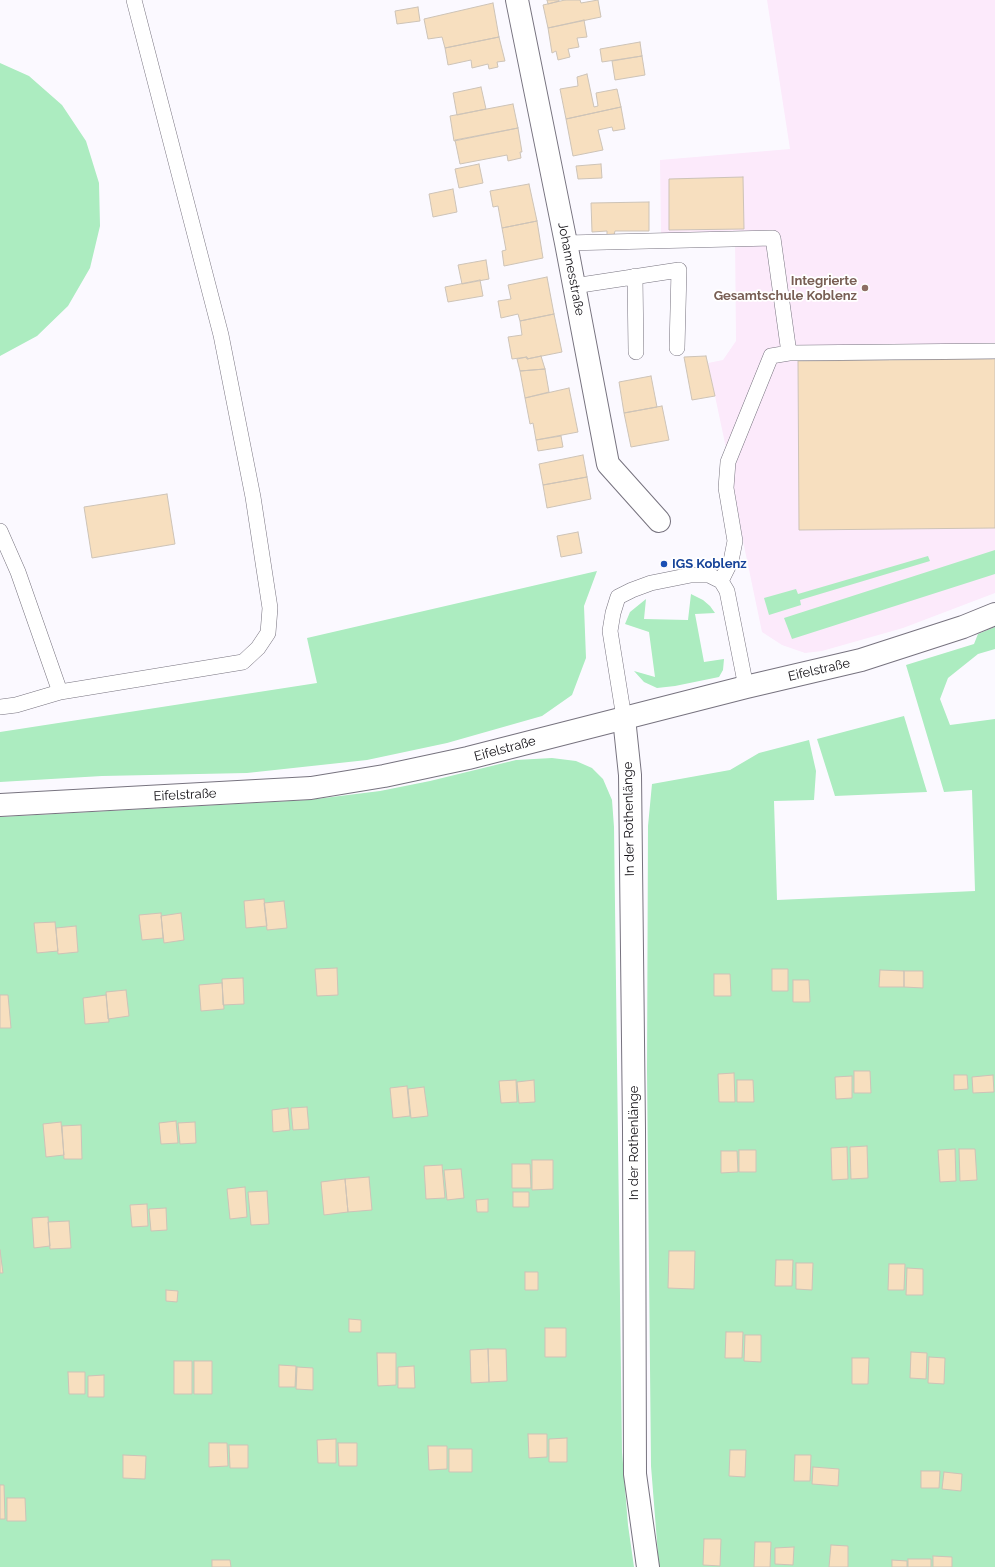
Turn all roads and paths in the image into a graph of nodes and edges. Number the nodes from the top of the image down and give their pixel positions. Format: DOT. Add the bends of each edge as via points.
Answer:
graph roads {
  1 [pos="134,0"];
  2 [pos="517,0"];
  3 [pos="566,243"];
  4 [pos="635,276"];
  5 [pos="574,286"];
  6 [pos="677,348"];
  7 [pos="995,351"];
  8 [pos="636,352"];
  9 [pos="789,353"];
  10 [pos="659,521"];
  11 [pos="0,531"];
  12 [pos="720,581"];
  13 [pos="995,614"];
  14 [pos="746,687"];
  15 [pos="60,692"];
  16 [pos="0,707"];
  17 [pos="624,718"];
  18 [pos="0,805"];
  19 [pos="648,1567"];
  1 -- 15 [label="lane" via="221,335 253,497 270,608 268,633 258,648 242,662"];
  2 -- 3 [label="street, Johannesstraße"];
  3 -- 5 [label="street, Johannesstraße"];
  3 -- 9 [label="lane" via="773,238"];
  4 -- 5 [label="lane"];
  4 -- 6 [label="lane" via="679,270"];
  4 -- 8 [label="lane"];
  5 -- 10 [label="street, Johannesstraße" via="608,464"];
  7 -- 9 [label="lane"];
  9 -- 12 [label="lane" via="771,356 728,462 726,488 735,541 731,561"];
  11 -- 15 [label="lane" via="18,572"];
  12 -- 14 [label="lane" via="727,591"];
  12 -- 17 [label="lane" via="709,575 691,575 651,583 618,597 610,631"];
  13 -- 14 [label="street, Eifelstraße" via="869,658"];
  14 -- 17 [label="street, Eifelstraße"];
  15 -- 16 [label="lane"];
  17 -- 18 [label="street, Eifelstraße" via="460,760 311,788"];
  17 -- 19 [label="street, In der Rothenlänge" via="630,775 635,1474"];
}
